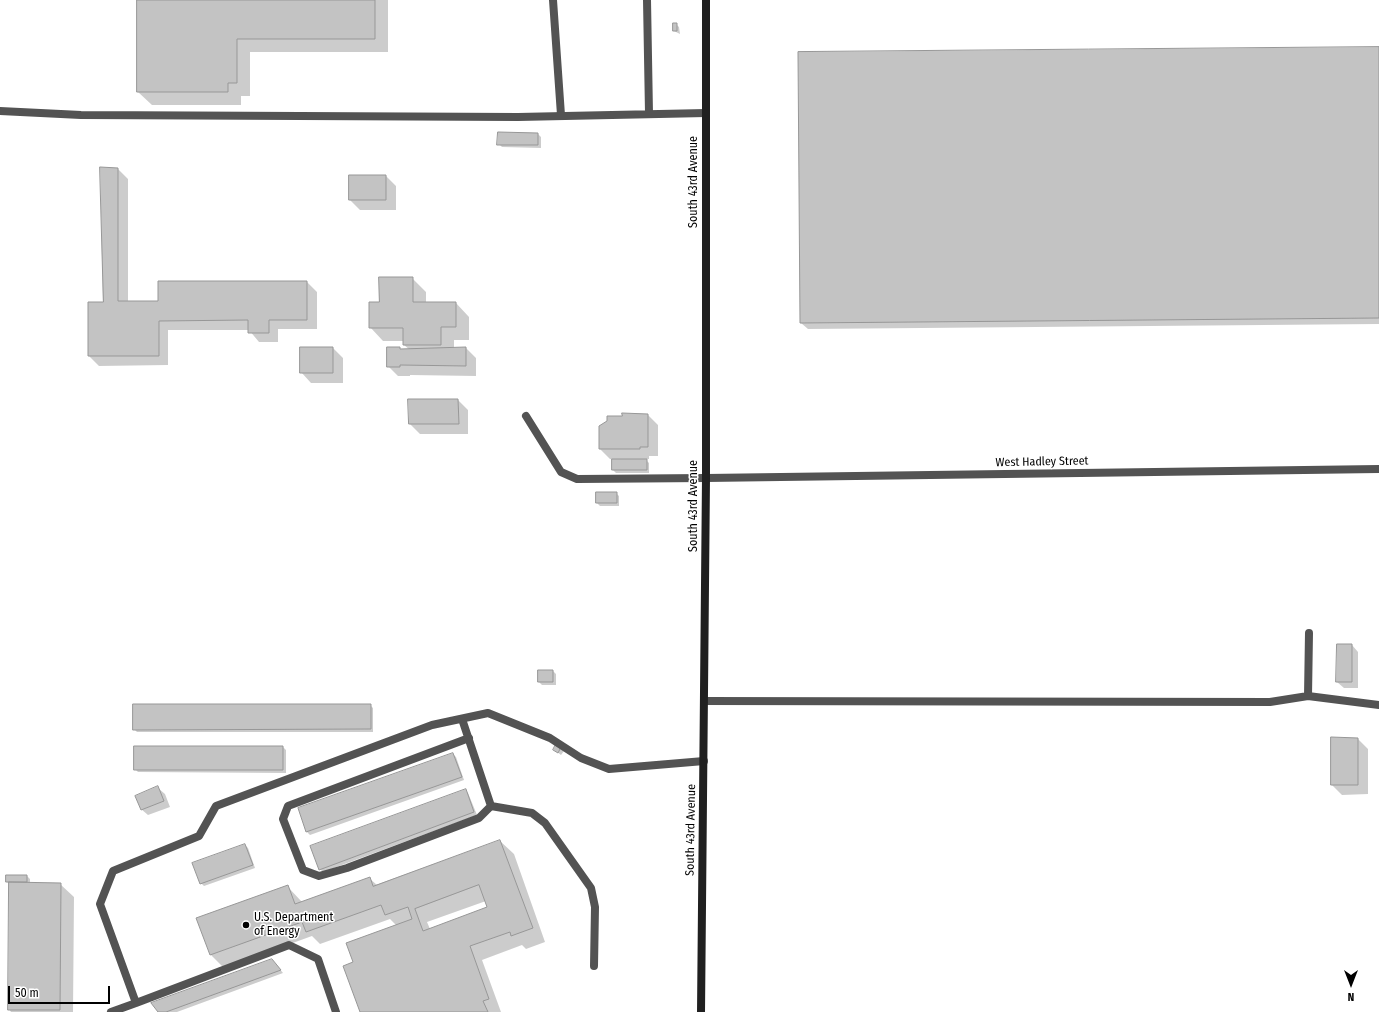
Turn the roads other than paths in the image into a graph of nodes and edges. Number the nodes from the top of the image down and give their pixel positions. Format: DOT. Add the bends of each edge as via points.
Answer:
graph roads {
  1 [pos="553,0"];
  2 [pos="647,0"];
  3 [pos="706,0"];
  4 [pos="0,112"];
  5 [pos="649,113"];
  6 [pos="706,113"];
  7 [pos="561,115"];
  8 [pos="526,416"];
  9 [pos="1379,469"];
  10 [pos="706,478"];
  11 [pos="1309,633"];
  12 [pos="1308,696"];
  13 [pos="704,701"];
  14 [pos="1379,705"];
  15 [pos="462,719"];
  16 [pos="469,738"];
  17 [pos="704,760"];
  18 [pos="491,806"];
  19 [pos="594,966"];
  20 [pos="136,1003"];
  21 [pos="111,1012"];
  22 [pos="336,1012"];
  23 [pos="701,1012"];
  1 -- 7 [label="street"];
  2 -- 5 [label="street"];
  3 -- 6 [label="main road, South 43rd Avenue"];
  4 -- 7 [label="street" via="81,115"];
  5 -- 6 [label="street"];
  5 -- 7 [label="street"];
  6 -- 10 [label="main road, South 43rd Avenue"];
  8 -- 10 [label="street, West Hadley Street" via="561,472 577,479"];
  9 -- 10 [label="street, West Hadley Street"];
  10 -- 13 [label="main road, South 43rd Avenue"];
  11 -- 12 [label="street"];
  12 -- 13 [label="street" via="1270,702"];
  12 -- 14 [label="street"];
  13 -- 17 [label="main road, South 43rd Avenue"];
  15 -- 16 [label="street"];
  15 -- 17 [label="street" via="488,713 550,738 581,758 609,769"];
  15 -- 20 [label="street" via="432,725 216,806 199,836 113,871 100,904"];
  16 -- 18 [label="street"];
  16 -- 18 [label="street" via="288,806 283,819 303,870 319,876 347,868 479,818"];
  17 -- 23 [label="main road, South 43rd Avenue"];
  18 -- 19 [label="street" via="532,813 545,823 591,888 595,907"];
  20 -- 21 [label="street"];
  20 -- 22 [label="street" via="289,946 318,959"];
}
